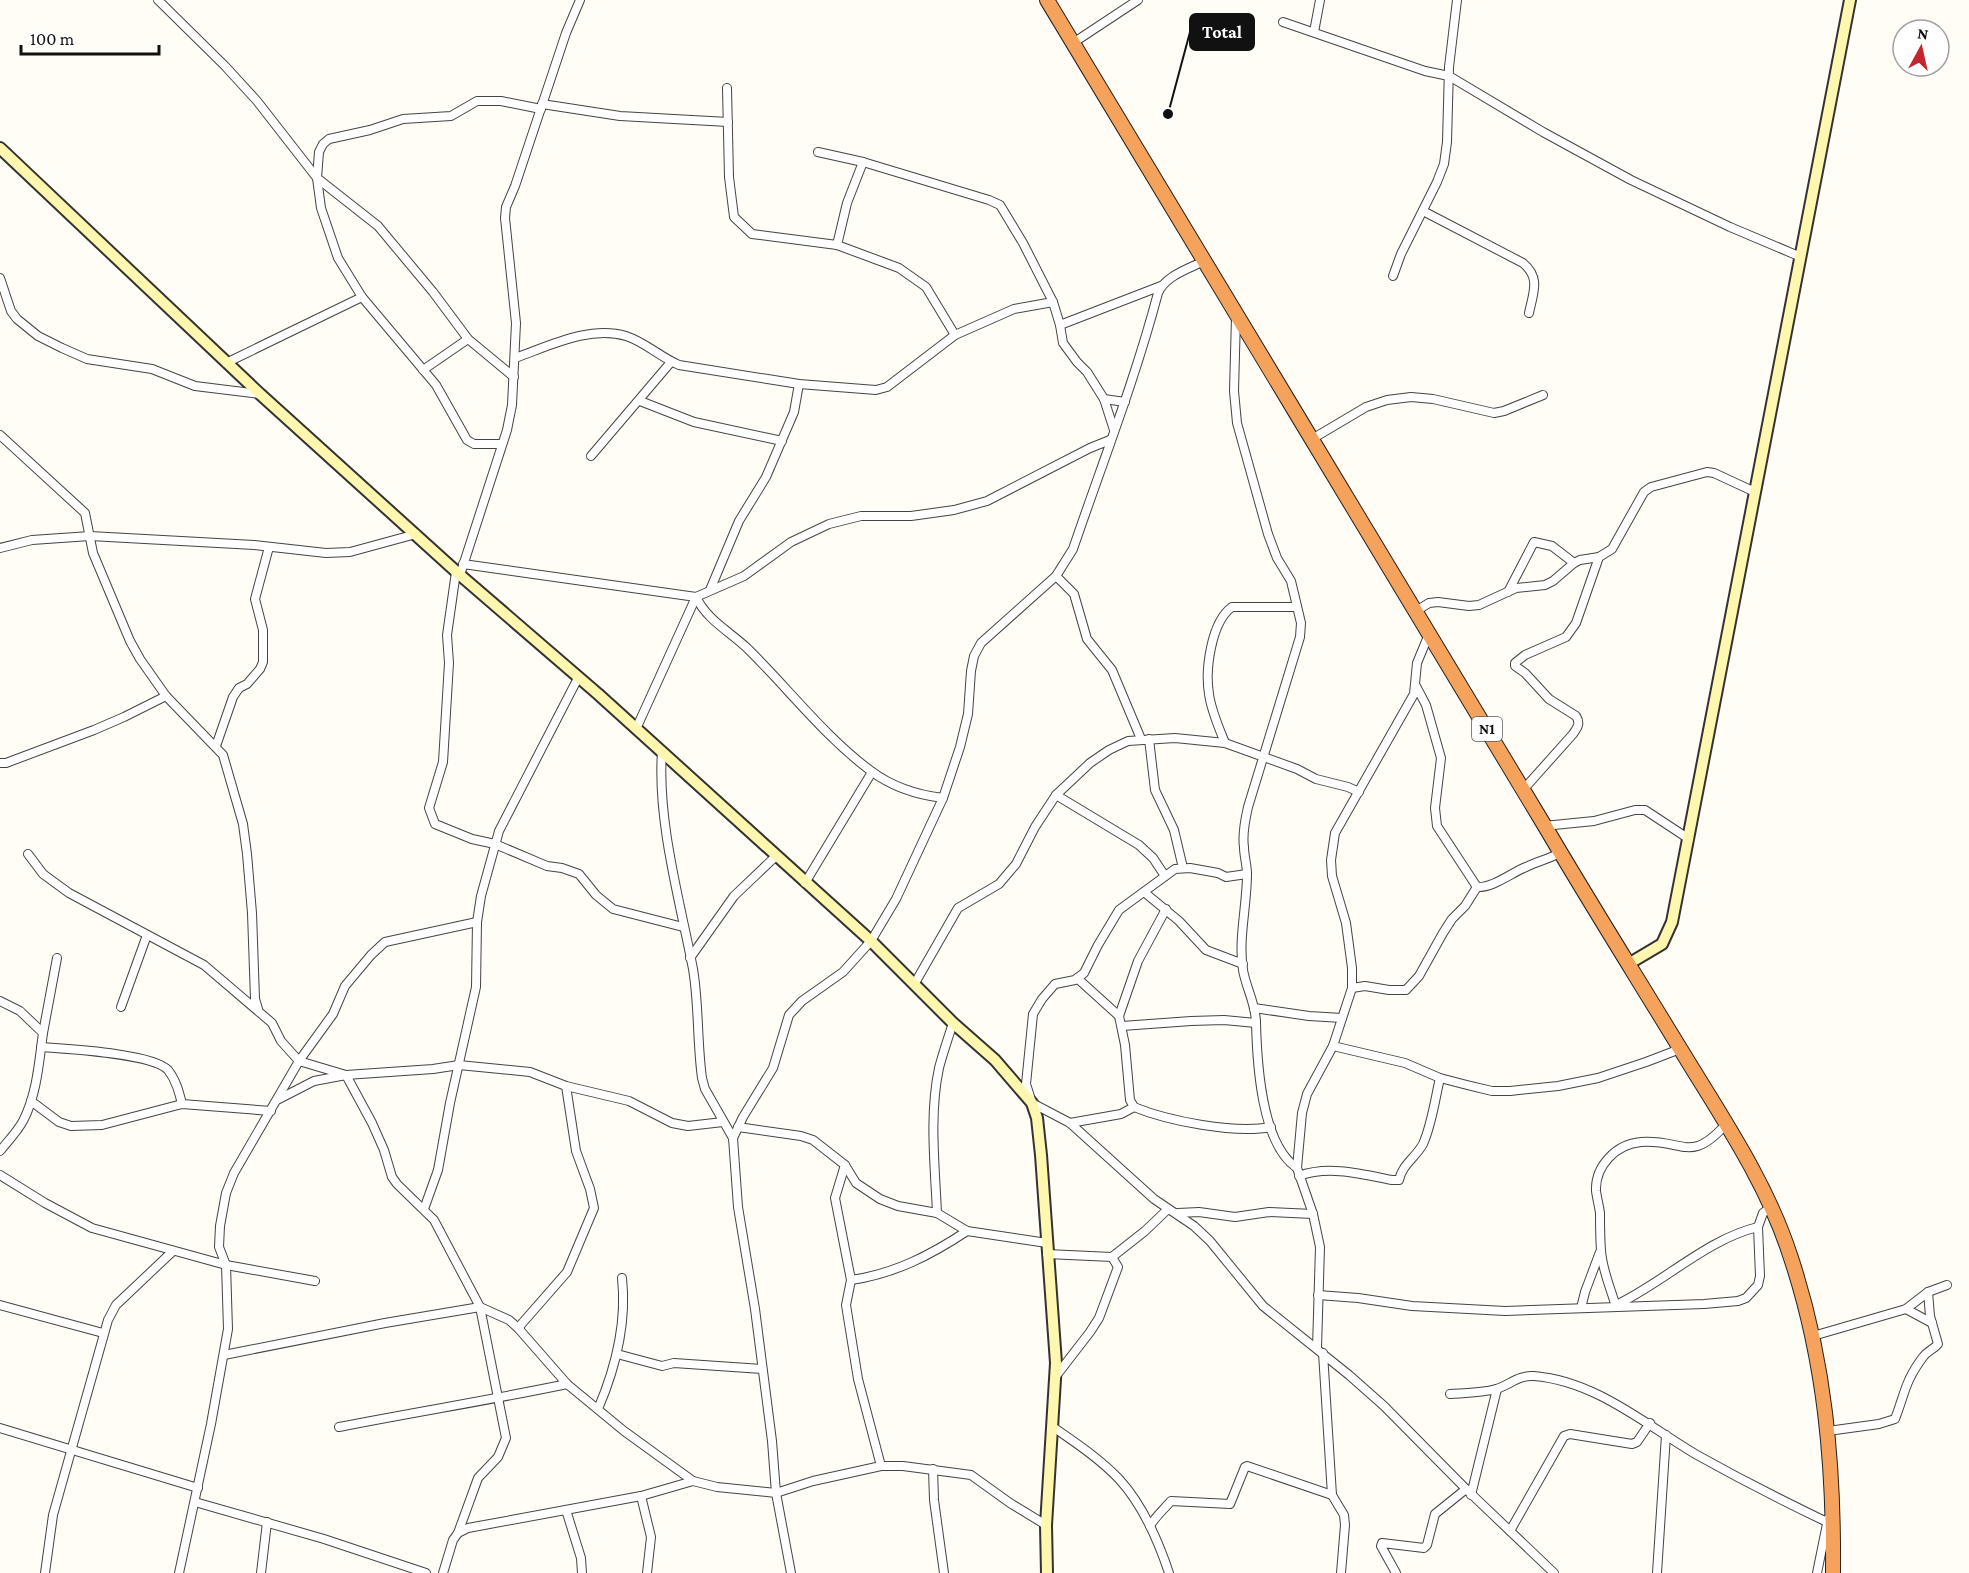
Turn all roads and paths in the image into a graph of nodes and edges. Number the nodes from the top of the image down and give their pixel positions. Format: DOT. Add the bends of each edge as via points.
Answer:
graph roads {
  1 [pos="158,0"];
  2 [pos="580,0"];
  3 [pos="1047,0"];
  4 [pos="1138,0"];
  5 [pos="1320,0"];
  6 [pos="1457,0"];
  7 [pos="1850,0"];
  8 [pos="1283,22"];
  9 [pos="1314,32"];
  10 [pos="1073,43"];
  11 [pos="1449,76"];
  12 [pos="727,88"];
  13 [pos="542,107"];
  14 [pos="728,122"];
  15 [pos="0,148"];
  16 [pos="818,152"];
  17 [pos="863,162"];
  18 [pos="316,178"];
  19 [pos="1423,211"];
  20 [pos="837,245"];
  21 [pos="1801,257"];
  22 [pos="1204,261"];
  23 [pos="1393,276"];
  24 [pos="0,279"];
  25 [pos="1161,286"];
  26 [pos="362,297"];
  27 [pos="1053,302"];
  28 [pos="1529,313"];
  29 [pos="1236,314"];
  30 [pos="1060,325"];
  31 [pos="955,335"];
  32 [pos="468,339"];
  33 [pos="515,358"];
  34 [pos="671,362"];
  35 [pos="226,363"];
  36 [pos="423,369"];
  37 [pos="514,377"];
  38 [pos="800,384"];
  39 [pos="260,394"];
  40 [pos="1543,395"];
  41 [pos="1104,399"];
  42 [pos="640,401"];
  43 [pos="1125,402"];
  44 [pos="1114,430"];
  45 [pos="0,435"];
  46 [pos="1312,439"];
  47 [pos="1110,440"];
  48 [pos="782,441"];
  49 [pos="502,444"];
  50 [pos="591,456"];
  51 [pos="1755,492"];
  52 [pos="416,534"];
  53 [pos="90,536"];
  54 [pos="269,547"];
  55 [pos="0,548"];
  56 [pos="1599,557"];
  57 [pos="1574,563"];
  58 [pos="460,570"];
  59 [pos="1056,576"];
  60 [pos="710,590"];
  61 [pos="1508,592"];
  62 [pos="696,597"];
  63 [pos="1297,606"];
  64 [pos="1416,611"];
  65 [pos="1429,634"];
  66 [pos="579,678"];
  67 [pos="1416,686"];
  68 [pos="166,696"];
  69 [pos="636,729"];
  70 [pos="1145,739"];
  71 [pos="1225,743"];
  72 [pos="216,746"];
  73 [pos="662,752"];
  74 [pos="1263,757"];
  75 [pos="0,763"];
  76 [pos="872,772"];
  77 [pos="1523,790"];
  78 [pos="1359,792"];
  79 [pos="1056,795"];
  80 [pos="943,798"];
  81 [pos="1544,826"];
  82 [pos="1689,839"];
  83 [pos="495,843"];
  84 [pos="1562,852"];
  85 [pos="28,854"];
  86 [pos="776,856"];
  87 [pos="1184,868"];
  88 [pos="1247,874"];
  89 [pos="1165,876"];
  90 [pos="805,883"];
  91 [pos="1477,887"];
  92 [pos="1144,892"];
  93 [pos="1166,909"];
  94 [pos="477,922"];
  95 [pos="683,927"];
  96 [pos="147,935"];
  97 [pos="871,941"];
  98 [pos="57,958"];
  99 [pos="690,958"];
  100 [pos="1629,963"];
  101 [pos="1243,964"];
  102 [pos="1077,978"];
  103 [pos="915,983"];
  104 [pos="1352,988"];
  105 [pos="0,1001"];
  106 [pos="121,1007"];
  107 [pos="1254,1008"];
  108 [pos="258,1010"];
  109 [pos="1119,1016"];
  110 [pos="1342,1018"];
  111 [pos="953,1023"];
  112 [pos="1256,1023"];
  113 [pos="1122,1026"];
  114 [pos="43,1033"];
  115 [pos="41,1047"];
  116 [pos="1333,1047"];
  117 [pos="1680,1048"];
  118 [pos="299,1061"];
  119 [pos="459,1065"];
  120 [pos="346,1075"];
  121 [pos="1440,1078"];
  122 [pos="566,1086"];
  123 [pos="278,1100"];
  124 [pos="31,1101"];
  125 [pos="1032,1103"];
  126 [pos="182,1104"];
  127 [pos="1134,1107"];
  128 [pos="271,1111"];
  129 [pos="723,1122"];
  130 [pos="1070,1123"];
  131 [pos="1727,1123"];
  132 [pos="738,1127"];
  133 [pos="1271,1127"];
  134 [pos="732,1138"];
  135 [pos="0,1151"];
  136 [pos="845,1165"];
  137 [pos="1298,1172"];
  138 [pos="0,1175"];
  139 [pos="1771,1207"];
  140 [pos="424,1209"];
  141 [pos="1168,1209"];
  142 [pos="1178,1213"];
  143 [pos="937,1214"];
  144 [pos="1313,1214"];
  145 [pos="1758,1227"];
  146 [pos="967,1231"];
  147 [pos="1047,1249"];
  148 [pos="173,1251"];
  149 [pos="1601,1252"];
  150 [pos="1112,1257"];
  151 [pos="226,1265"];
  152 [pos="622,1278"];
  153 [pos="851,1280"];
  154 [pos="315,1281"];
  155 [pos="1947,1285"];
  156 [pos="1928,1292"];
  157 [pos="1318,1295"];
  158 [pos="0,1305"];
  159 [pos="1616,1306"];
  160 [pos="480,1307"];
  161 [pos="1581,1308"];
  162 [pos="1906,1309"];
  163 [pos="1932,1323"];
  164 [pos="518,1328"];
  165 [pos="103,1333"];
  166 [pos="1813,1336"];
  167 [pos="1320,1350"];
  168 [pos="224,1354"];
  169 [pos="617,1354"];
  170 [pos="762,1369"];
  171 [pos="1056,1376"];
  172 [pos="567,1384"];
  173 [pos="1497,1389"];
  174 [pos="1450,1394"];
  175 [pos="498,1399"];
  176 [pos="598,1409"];
  177 [pos="1650,1423"];
  178 [pos="339,1427"];
  179 [pos="1053,1427"];
  180 [pos="0,1428"];
  181 [pos="1828,1431"];
  182 [pos="1666,1435"];
  183 [pos="71,1449"];
  184 [pos="881,1466"];
  185 [pos="933,1469"];
  186 [pos="693,1481"];
  187 [pos="198,1488"];
  188 [pos="1468,1492"];
  189 [pos="776,1493"];
  190 [pos="1833,1493"];
  191 [pos="641,1496"];
  192 [pos="1332,1496"];
  193 [pos="195,1502"];
  194 [pos="566,1510"];
  195 [pos="267,1522"];
  196 [pos="1827,1522"];
  197 [pos="1046,1525"];
  198 [pos="1150,1526"];
  199 [pos="1510,1531"];
  200 [pos="459,1533"];
  201 [pos="45,1573"];
  202 [pos="179,1573"];
  203 [pos="261,1573"];
  204 [pos="426,1573"];
  205 [pos="443,1573"];
  206 [pos="582,1573"];
  207 [pos="647,1573"];
  208 [pos="791,1573"];
  209 [pos="944,1573"];
  210 [pos="1047,1573"];
  211 [pos="1168,1573"];
  212 [pos="1341,1573"];
  213 [pos="1396,1573"];
  214 [pos="1554,1573"];
  215 [pos="1657,1573"];
  216 [pos="1817,1573"];
  217 [pos="1833,1573"];
  1 -- 18 [label="street" via="257,101"];
  2 -- 13 [label="street"];
  3 -- 10 [label="highway, N1"];
  4 -- 10 [label="street"];
  5 -- 9 [label="street"];
  6 -- 11 [label="street"];
  7 -- 21 [label="street"];
  8 -- 9 [label="street"];
  9 -- 11 [label="street"];
  10 -- 22 [label="highway, N1"];
  11 -- 19 [label="street" via="1444,164"];
  11 -- 21 [label="street" via="1631,180"];
  12 -- 14 [label="street"];
  13 -- 14 [label="street"];
  13 -- 18 [label="street" via="477,101 451,116 403,119 329,139 319,152"];
  13 -- 33 [label="street" via="506,207 516,323"];
  14 -- 20 [label="street" via="734,218 741,226 752,234"];
  15 -- 35 [label="street"];
  16 -- 17 [label="street"];
  17 -- 20 [label="street" via="847,203"];
  17 -- 27 [label="street" via="1000,205"];
  18 -- 26 [label="street" via="332,243"];
  18 -- 32 [label="street" via="378,226"];
  19 -- 23 [label="street"];
  19 -- 28 [label="street" via="1532,271 1535,285"];
  20 -- 31 [label="street" via="913,277 926,287"];
  21 -- 51 [label="street"];
  22 -- 25 [label="street"];
  22 -- 29 [label="highway, N1"];
  24 -- 39 [label="street" via="17,320 62,348 87,358 152,369 195,386"];
  25 -- 30 [label="street"];
  25 -- 43 [label="street"];
  26 -- 35 [label="street"];
  26 -- 36 [label="street"];
  27 -- 30 [label="street"];
  27 -- 31 [label="street" via="1014,309"];
  29 -- 46 [label="highway, N1"];
  29 -- 63 [label="street" via="1237,423 1268,534"];
  30 -- 41 [label="street" via="1063,343"];
  31 -- 38 [label="street" via="887,387 863,390"];
  32 -- 36 [label="street"];
  32 -- 37 [label="street"];
  33 -- 34 [label="street" via="571,338 610,332 628,337"];
  33 -- 37 [label="street"];
  34 -- 38 [label="street"];
  34 -- 42 [label="street"];
  35 -- 39 [label="street"];
  36 -- 49 [label="street" via="467,440 474,444"];
  37 -- 49 [label="street"];
  38 -- 48 [label="street"];
  39 -- 52 [label="street"];
  40 -- 46 [label="street" via="1494,413 1433,399 1387,400 1366,407"];
  41 -- 43 [label="street"];
  41 -- 44 [label="street"];
  42 -- 48 [label="street" via="694,422"];
  42 -- 50 [label="street"];
  43 -- 44 [label="street"];
  44 -- 47 [label="street"];
  45 -- 53 [label="street" via="85,513"];
  46 -- 64 [label="highway, N1"];
  47 -- 59 [label="street" via="1072,549"];
  47 -- 60 [label="street" via="987,501 954,510 911,516 861,516 829,524 791,542 744,576"];
  48 -- 60 [label="street" via="739,521"];
  49 -- 58 [label="street"];
  51 -- 56 [label="street" via="1707,472 1651,487 1644,492 1611,549"];
  51 -- 82 [label="street"];
  52 -- 54 [label="street" via="350,552"];
  52 -- 58 [label="street"];
  53 -- 54 [label="street"];
  53 -- 55 [label="street" via="32,540"];
  53 -- 68 [label="street" via="93,553 130,641"];
  54 -- 72 [label="street" via="255,599 263,630 263,662 233,697"];
  56 -- 57 [label="street"];
  56 -- 77 [label="street" via="1576,623 1566,637 1525,655 1514,665 1579,721 1573,734"];
  57 -- 61 [label="street" via="1545,585"];
  57 -- 61 [label="street" via="1552,546 1534,542"];
  58 -- 62 [label="street"];
  58 -- 66 [label="street"];
  58 -- 83 [label="street" via="447,635 443,762 429,808 435,824 472,839"];
  59 -- 70 [label="street" via="1074,594 1087,639 1112,670"];
  59 -- 80 [label="street" via="981,644 974,656 968,714"];
  60 -- 62 [label="street"];
  61 -- 64 [label="street" via="1479,605 1438,602"];
  62 -- 69 [label="street"];
  62 -- 76 [label="street" via="703,611"];
  63 -- 71 [label="street" via="1232,607 1216,630 1210,650 1209,696"];
  63 -- 74 [label="street" via="1300,637"];
  64 -- 65 [label="highway, N1"];
  65 -- 67 [label="street" via="1417,663"];
  65 -- 77 [label="highway, N1"];
  66 -- 69 [label="street"];
  66 -- 83 [label="street"];
  67 -- 78 [label="street"];
  67 -- 91 [label="street" via="1426,705 1441,758 1435,808 1437,826"];
  68 -- 72 [label="street"];
  68 -- 75 [label="street" via="94,730"];
  69 -- 73 [label="street"];
  70 -- 71 [label="street"];
  70 -- 79 [label="street" via="1128,741 1109,750"];
  70 -- 87 [label="street" via="1155,790 1174,830"];
  71 -- 74 [label="street"];
  72 -- 108 [label="street" via="225,762 243,824"];
  73 -- 86 [label="street"];
  73 -- 95 [label="street" via="662,796"];
  74 -- 78 [label="street"];
  74 -- 88 [label="street" via="1245,823"];
  76 -- 80 [label="street" via="900,787"];
  76 -- 90 [label="street"];
  77 -- 81 [label="highway, N1"];
  78 -- 104 [label="street" via="1335,833 1331,860 1335,890 1346,923"];
  79 -- 89 [label="street" via="1139,845"];
  79 -- 103 [label="street" via="1016,864 999,884 957,908"];
  80 -- 97 [label="street" via="896,899"];
  81 -- 82 [label="street" via="1645,810"];
  81 -- 84 [label="highway, N1"];
  82 -- 100 [label="street" via="1672,922 1662,944"];
  83 -- 94 [label="street"];
  83 -- 95 [label="street" via="548,866 579,874 613,909"];
  84 -- 91 [label="street"];
  84 -- 100 [label="highway, N1"];
  85 -- 96 [label="street" via="43,874 69,893"];
  86 -- 90 [label="street"];
  86 -- 99 [label="street" via="734,896"];
  87 -- 88 [label="street" via="1226,877"];
  87 -- 89 [label="street"];
  88 -- 101 [label="street"];
  89 -- 92 [label="street"];
  90 -- 97 [label="street"];
  91 -- 104 [label="street" via="1406,990"];
  92 -- 93 [label="street"];
  92 -- 102 [label="street" via="1119,910 1084,973"];
  93 -- 101 [label="street" via="1206,950"];
  93 -- 109 [label="street" via="1138,961"];
  94 -- 118 [label="street" via="384,942 345,986 333,1014"];
  94 -- 119 [label="street" via="476,987"];
  95 -- 99 [label="street"];
  96 -- 106 [label="street"];
  96 -- 108 [label="street" via="204,965"];
  97 -- 103 [label="street"];
  97 -- 132 [label="street" via="843,972 795,1007 785,1025 773,1068"];
  98 -- 114 [label="street"];
  99 -- 129 [label="street" via="702,1078"];
  100 -- 117 [label="highway, N1"];
  101 -- 107 [label="street"];
  102 -- 109 [label="street"];
  102 -- 125 [label="street" via="1055,984 1034,1014 1026,1084"];
  103 -- 111 [label="street"];
  104 -- 110 [label="street"];
  105 -- 114 [label="street" via="20,1011"];
  107 -- 110 [label="street"];
  107 -- 112 [label="street"];
  108 -- 118 [label="street"];
  109 -- 113 [label="street"];
  110 -- 116 [label="street"];
  111 -- 125 [label="street" via="995,1060"];
  111 -- 143 [label="street" via="939,1070 934,1114"];
  112 -- 113 [label="street" via="1230,1020"];
  112 -- 133 [label="street" via="1259,1078"];
  113 -- 127 [label="street"];
  114 -- 115 [label="street"];
  115 -- 124 [label="street"];
  115 -- 126 [label="street" via="103,1052 166,1068 177,1084"];
  116 -- 121 [label="street" via="1406,1063"];
  116 -- 137 [label="street" via="1307,1094"];
  117 -- 121 [label="street" via="1598,1078 1542,1089 1492,1091"];
  117 -- 131 [label="highway, N1"];
  118 -- 120 [label="street"];
  118 -- 123 [label="street"];
  119 -- 120 [label="street"];
  119 -- 122 [label="street" via="530,1072"];
  119 -- 140 [label="street" via="438,1170"];
  120 -- 123 [label="street" via="314,1081"];
  120 -- 140 [label="street" via="380,1141 392,1177"];
  121 -- 137 [label="street" via="1422,1145 1401,1171 1399,1180 1327,1170"];
  122 -- 129 [label="street" via="629,1101 672,1123 688,1126"];
  122 -- 164 [label="street" via="576,1151 594,1208 567,1272"];
  123 -- 128 [label="street"];
  124 -- 126 [label="street" via="60,1122 85,1127"];
  124 -- 135 [label="street" via="23,1120"];
  125 -- 130 [label="street"];
  125 -- 147 [label="street" via="1041,1155"];
  126 -- 128 [label="street"];
  127 -- 130 [label="street" via="1112,1116"];
  127 -- 133 [label="street" via="1203,1125 1258,1130"];
  128 -- 151 [label="street" via="226,1193 219,1247"];
  129 -- 134 [label="street"];
  130 -- 141 [label="street"];
  131 -- 139 [label="highway, N1"];
  131 -- 149 [label="street" via="1700,1146 1640,1142 1617,1149 1605,1164 1596,1189"];
  132 -- 134 [label="street"];
  132 -- 136 [label="street" via="813,1140"];
  133 -- 137 [label="street" via="1288,1162"];
  134 -- 170 [label="street"];
  136 -- 143 [label="street" via="856,1183 880,1199"];
  136 -- 153 [label="street" via="835,1198"];
  137 -- 144 [label="street"];
  138 -- 148 [label="street" via="92,1228"];
  139 -- 145 [label="street" via="1763,1213"];
  139 -- 166 [label="highway, N1" via="1790,1254"];
  140 -- 160 [label="street" via="438,1227"];
  141 -- 142 [label="street"];
  141 -- 150 [label="street"];
  142 -- 144 [label="street"];
  142 -- 167 [label="street" via="1210,1241 1263,1306"];
  143 -- 146 [label="street"];
  144 -- 157 [label="street" via="1320,1247"];
  145 -- 159 [label="street" via="1717,1244"];
  145 -- 159 [label="street" via="1760,1276 1758,1285 1746,1298 1704,1304"];
  146 -- 147 [label="street"];
  146 -- 153 [label="street" via="904,1267"];
  147 -- 150 [label="street"];
  147 -- 171 [label="street"];
  148 -- 151 [label="street"];
  148 -- 165 [label="street" via="116,1305"];
  149 -- 159 [label="street"];
  149 -- 161 [label="street"];
  150 -- 171 [label="street" via="1118,1267 1099,1318"];
  151 -- 154 [label="street"];
  151 -- 168 [label="street" via="228,1329"];
  152 -- 169 [label="street" via="623,1328"];
  153 -- 184 [label="street" via="846,1305 858,1379"];
  155 -- 156 [label="street"];
  156 -- 162 [label="street"];
  156 -- 163 [label="street"];
  157 -- 161 [label="street" via="1471,1310"];
  157 -- 167 [label="street"];
  158 -- 165 [label="street"];
  159 -- 161 [label="street"];
  160 -- 164 [label="street"];
  160 -- 168 [label="street"];
  160 -- 175 [label="street"];
  162 -- 163 [label="street"];
  162 -- 166 [label="street"];
  163 -- 181 [label="street" via="1938,1344 1925,1353 1908,1379 1895,1419"];
  164 -- 172 [label="street"];
  165 -- 183 [label="street"];
  166 -- 181 [label="highway, N1"];
  167 -- 188 [label="street" via="1384,1406"];
  167 -- 192 [label="street"];
  168 -- 187 [label="street"];
  169 -- 170 [label="street" via="662,1366 674,1363"];
  169 -- 176 [label="street"];
  170 -- 189 [label="street"];
  171 -- 179 [label="street"];
  172 -- 175 [label="street"];
  172 -- 176 [label="street"];
  173 -- 174 [label="street"];
  173 -- 177 [label="street" via="1523,1377 1551,1379 1602,1397"];
  173 -- 188 [label="street"];
  175 -- 178 [label="street"];
  175 -- 200 [label="street" via="506,1438 498,1457 477,1478"];
  176 -- 186 [label="street"];
  177 -- 182 [label="street"];
  177 -- 199 [label="street" via="1632,1444 1564,1436"];
  179 -- 197 [label="street"];
  179 -- 198 [label="street" via="1120,1480"];
  180 -- 183 [label="street"];
  181 -- 190 [label="highway, N1"];
  182 -- 196 [label="street" via="1769,1495"];
  182 -- 215 [label="street"];
  183 -- 187 [label="street"];
  183 -- 201 [label="street" via="53,1515"];
  184 -- 185 [label="street"];
  184 -- 189 [label="street"];
  185 -- 197 [label="street" via="971,1475"];
  185 -- 209 [label="street"];
  186 -- 189 [label="street"];
  186 -- 191 [label="street"];
  187 -- 193 [label="street"];
  188 -- 199 [label="street"];
  188 -- 213 [label="street" via="1435,1514 1424,1548 1382,1543"];
  189 -- 208 [label="street"];
  190 -- 196 [label="street"];
  190 -- 217 [label="highway, N1"];
  191 -- 194 [label="street"];
  191 -- 207 [label="street" via="651,1537"];
  192 -- 198 [label="street" via="1247,1466 1230,1504 1171,1501"];
  192 -- 212 [label="street" via="1344,1515"];
  193 -- 195 [label="street"];
  193 -- 202 [label="street"];
  194 -- 200 [label="street"];
  194 -- 206 [label="street"];
  195 -- 203 [label="street"];
  195 -- 204 [label="street"];
  196 -- 216 [label="street"];
  197 -- 210 [label="street"];
  198 -- 211 [label="street"];
  199 -- 214 [label="street"];
  200 -- 205 [label="street"];
}
